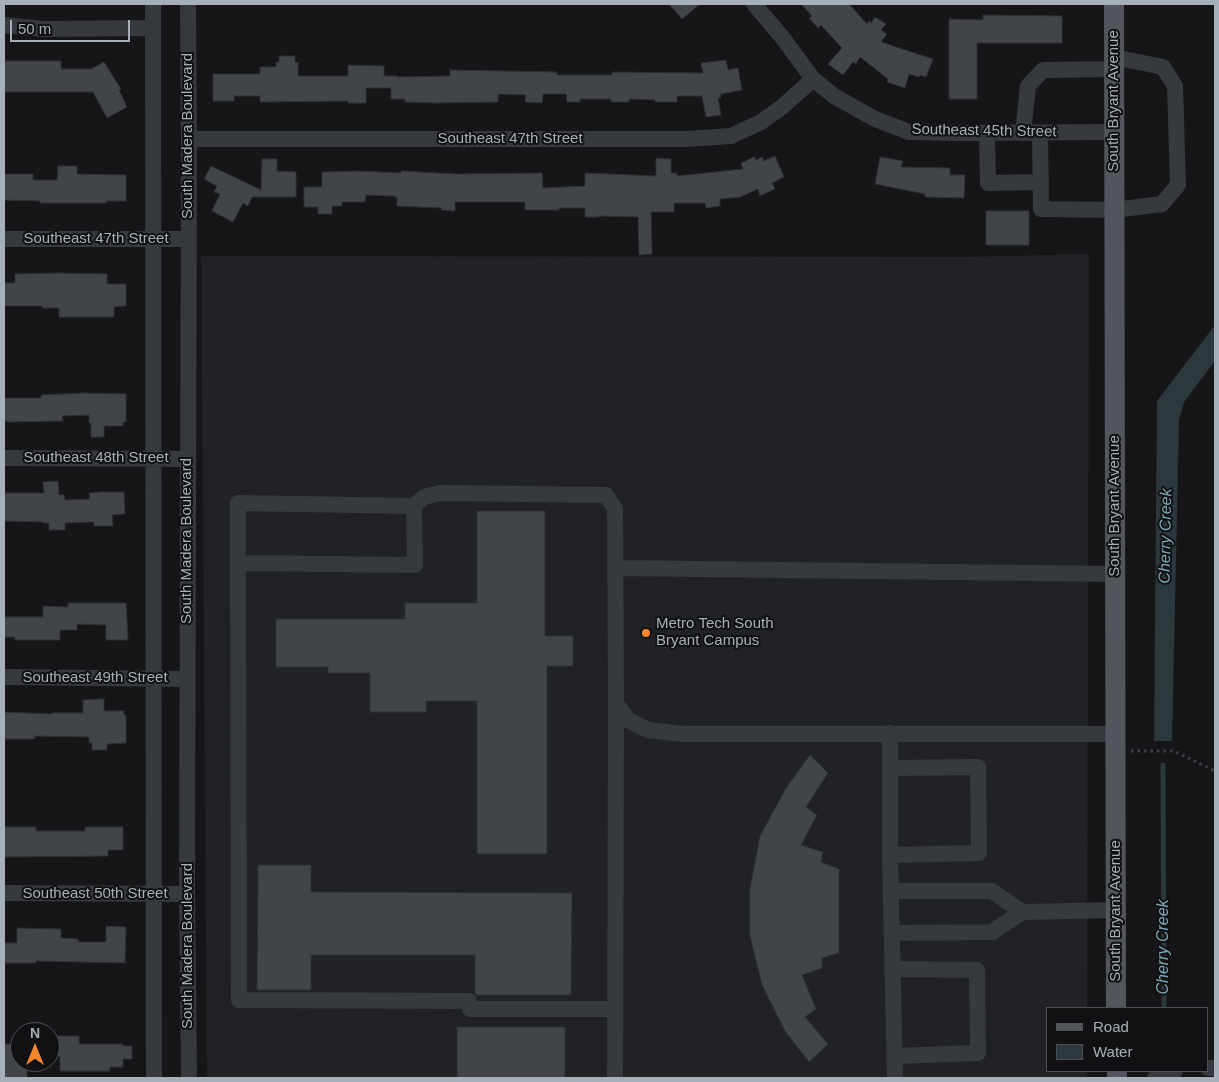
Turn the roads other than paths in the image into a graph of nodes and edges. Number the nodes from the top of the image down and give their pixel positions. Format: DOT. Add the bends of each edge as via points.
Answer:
graph roads {
  1 [pos="153,4"];
  2 [pos="188,4"];
  3 [pos="754,4"];
  4 [pos="1114,4"];
  5 [pos="4,25"];
  6 [pos="153,28"];
  7 [pos="1114,63"];
  8 [pos="813,80"];
  9 [pos="1114,132"];
  10 [pos="987,133"];
  11 [pos="1023,133"];
  12 [pos="1040,133"];
  13 [pos="189,139"];
  14 [pos="1041,182"];
  15 [pos="1114,210"];
  16 [pos="4,239"];
  17 [pos="153,239"];
  18 [pos="188,239"];
  19 [pos="4,458"];
  20 [pos="153,458"];
  21 [pos="187,459"];
  22 [pos="414,506"];
  23 [pos="238,563"];
  24 [pos="615,568"];
  25 [pos="1115,574"];
  26 [pos="4,677"];
  27 [pos="154,678"];
  28 [pos="187,679"];
  29 [pos="616,703"];
  30 [pos="890,733"];
  31 [pos="1115,742"];
  32 [pos="890,768"];
  33 [pos="890,855"];
  34 [pos="891,891"];
  35 [pos="4,894"];
  36 [pos="154,894"];
  37 [pos="187,894"];
  38 [pos="1116,910"];
  39 [pos="1022,912"];
  40 [pos="892,933"];
  41 [pos="892,969"];
  42 [pos="1116,1007"];
  43 [pos="615,1009"];
  44 [pos="894,1056"];
  45 [pos="1173,1072"];
  46 [pos="154,1078"];
  47 [pos="189,1078"];
  48 [pos="615,1078"];
  49 [pos="895,1078"];
  50 [pos="1155,1078"];
  1 -- 6 [label="street"];
  2 -- 13 [label="street, South Madera Boulevard"];
  3 -- 8 [label="street, Southeast 45th Street"];
  4 -- 7 [label="main road, South Bryant Avenue"];
  5 -- 6 [label="street" via="44,29"];
  6 -- 17 [label="street"];
  7 -- 9 [label="main road, South Bryant Avenue"];
  7 -- 11 [label="street" via="1043,70 1028,86"];
  7 -- 15 [label="street" via="1163,67 1175,86 1178,185 1162,204"];
  8 -- 10 [label="street, Southeast 45th Street" via="850,105 908,132"];
  8 -- 13 [label="street, Southeast 47th Street" via="761,122 731,136 686,139"];
  9 -- 12 [label="street, Southeast 45th Street"];
  9 -- 15 [label="main road, South Bryant Avenue"];
  10 -- 11 [label="street, Southeast 45th Street"];
  10 -- 14 [label="street" via="988,183"];
  11 -- 12 [label="street, Southeast 45th Street"];
  12 -- 14 [label="street"];
  13 -- 18 [label="street, South Madera Boulevard"];
  14 -- 15 [label="street" via="1041,208"];
  15 -- 25 [label="main road, South Bryant Avenue"];
  16 -- 17 [label="street, Southeast 47th Street"];
  17 -- 18 [label="street, Southeast 47th Street"];
  17 -- 20 [label="street"];
  18 -- 21 [label="street, South Madera Boulevard"];
  19 -- 20 [label="street, Southeast 48th Street"];
  20 -- 21 [label="street, Southeast 48th Street"];
  20 -- 27 [label="street"];
  21 -- 28 [label="street, South Madera Boulevard"];
  22 -- 23 [label="street" via="415,565"];
  22 -- 23 [label="street" via="238,503"];
  22 -- 24 [label="street" via="424,497 440,493 606,495 615,509"];
  23 -- 43 [label="street" via="239,1000 469,1001 470,1009"];
  24 -- 25 [label="street"];
  24 -- 29 [label="street"];
  25 -- 31 [label="main road, South Bryant Avenue"];
  26 -- 27 [label="street, Southeast 49th Street"];
  27 -- 28 [label="street, Southeast 49th Street"];
  27 -- 36 [label="street"];
  28 -- 37 [label="street, South Madera Boulevard"];
  29 -- 30 [label="street" via="628,720 648,730 683,734"];
  29 -- 43 [label="street"];
  30 -- 31 [label="street"];
  30 -- 32 [label="street"];
  31 -- 38 [label="main road, South Bryant Avenue"];
  32 -- 33 [label="street"];
  32 -- 33 [label="street" via="978,767 978,853"];
  33 -- 34 [label="street"];
  34 -- 39 [label="street" via="992,892"];
  34 -- 40 [label="street"];
  35 -- 36 [label="street, Southeast 50th Street"];
  36 -- 37 [label="street, Southeast 50th Street"];
  36 -- 46 [label="street"];
  37 -- 47 [label="street, South Madera Boulevard"];
  38 -- 39 [label="street"];
  38 -- 42 [label="main road, South Bryant Avenue"];
  39 -- 40 [label="street" via="992,932"];
  40 -- 41 [label="street"];
  41 -- 44 [label="street"];
  41 -- 44 [label="street" via="977,970 978,1053"];
  43 -- 48 [label="street"];
  44 -- 49 [label="street"];
  45 -- 50 [label="street"];
}
